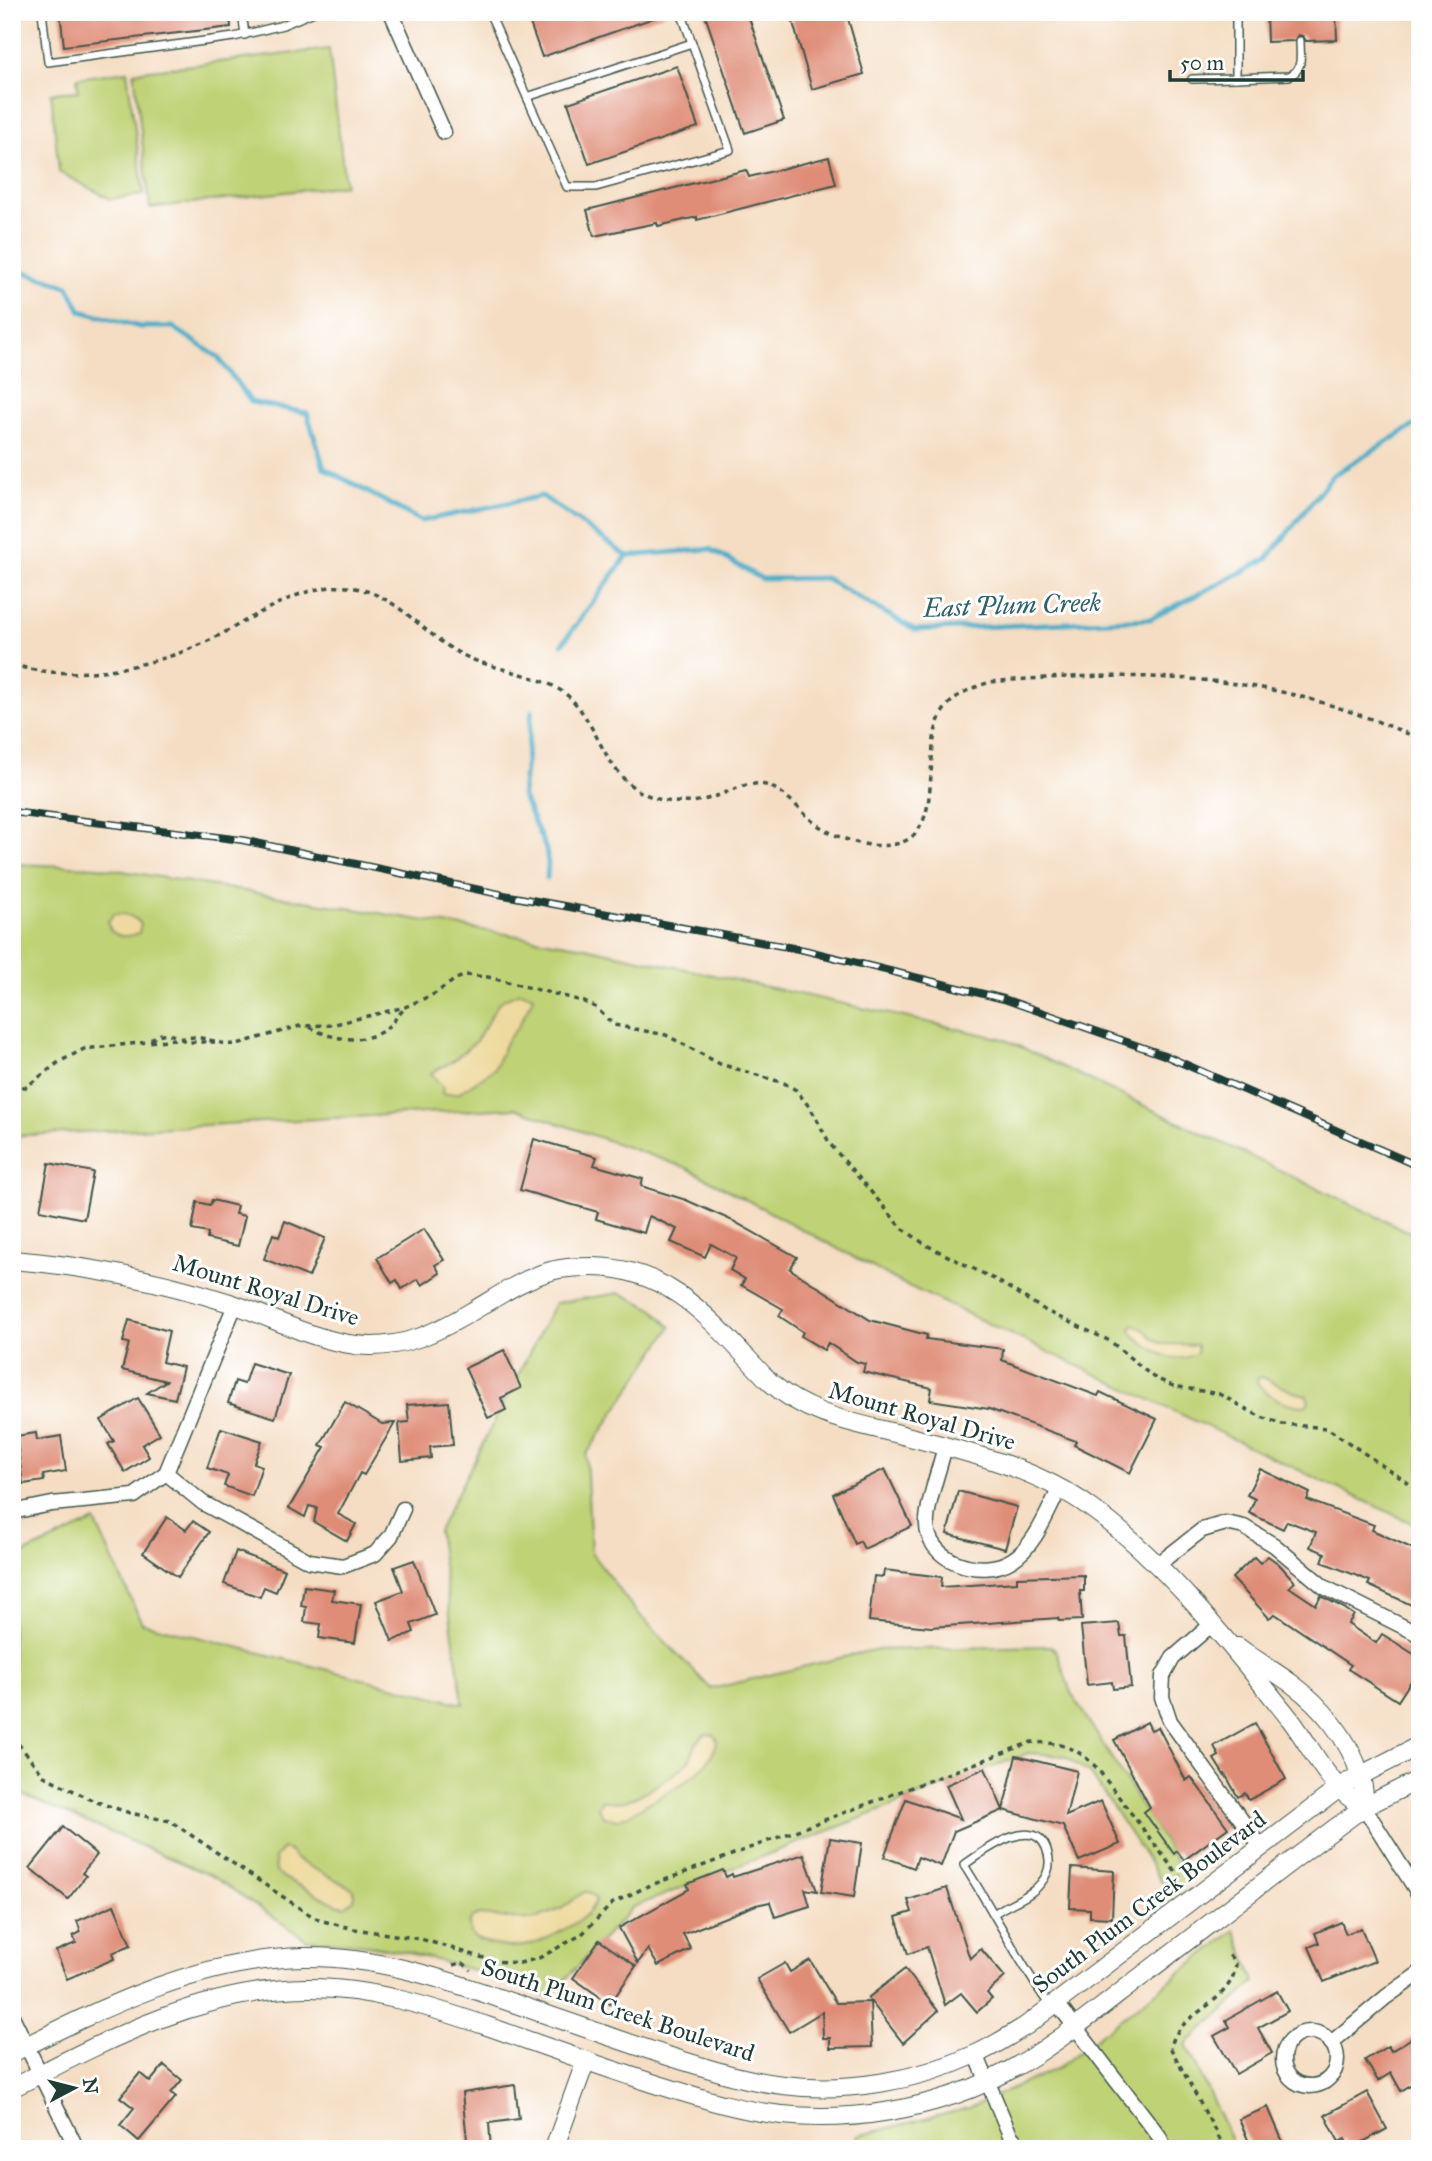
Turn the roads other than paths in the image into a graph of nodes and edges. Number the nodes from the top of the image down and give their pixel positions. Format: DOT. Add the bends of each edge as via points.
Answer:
graph roads {
  1 [pos="41,12"];
  2 [pos="242,12"];
  3 [pos="314,12"];
  4 [pos="391,12"];
  5 [pos="489,12"];
  6 [pos="681,12"];
  7 [pos="1236,12"];
  8 [pos="245,35"];
  9 [pos="1300,41"];
  10 [pos="692,43"];
  11 [pos="1236,78"];
  12 [pos="1192,79"];
  13 [pos="527,97"];
  14 [pos="444,132"];
  15 [pos="12,1260"];
  16 [pos="235,1305"];
  17 [pos="945,1446"];
  18 [pos="166,1473"];
  19 [pos="1060,1488"];
  20 [pos="403,1509"];
  21 [pos="12,1512"];
  22 [pos="1157,1565"];
  23 [pos="1211,1625"];
  24 [pos="1420,1635"];
  25 [pos="1420,1745"];
  26 [pos="1360,1774"];
  27 [pos="1420,1779"];
  28 [pos="1338,1788"];
  29 [pos="1364,1807"];
  30 [pos="1261,1847"];
  31 [pos="1420,1896"];
  32 [pos="995,1913"];
  33 [pos="1420,1973"];
  34 [pos="1054,2005"];
  35 [pos="12,2016"];
  36 [pos="1074,2027"];
  37 [pos="1331,2042"];
  38 [pos="20,2050"];
  39 [pos="976,2054"];
  40 [pos="586,2060"];
  41 [pos="40,2074"];
  42 [pos="988,2082"];
  43 [pos="12,2088"];
  44 [pos="77,2149"];
  45 [pos="554,2149"];
  46 [pos="1023,2149"];
  47 [pos="1166,2149"];
  1 -- 8 [label="lane" via="48,62"];
  2 -- 8 [label="lane"];
  3 -- 8 [label="lane"];
  4 -- 14 [label="street"];
  5 -- 13 [label="lane"];
  6 -- 10 [label="lane"];
  7 -- 11 [label="lane"];
  9 -- 11 [label="lane" via="1296,73"];
  10 -- 13 [label="lane"];
  10 -- 13 [label="lane" via="730,150 596,187 567,187"];
  11 -- 12 [label="lane"];
  15 -- 16 [label="street, Mount Royal Drive" via="117,1273"];
  16 -- 17 [label="street, Mount Royal Drive" via="336,1342 388,1346 431,1334 553,1270 624,1269 656,1280 688,1301 769,1382 799,1403 836,1419"];
  16 -- 18 [label="street"];
  17 -- 19 [label="street, Mount Royal Drive" via="1002,1463"];
  17 -- 19 [label="street" via="927,1521 929,1541 945,1557 965,1566 991,1569 1013,1560 1031,1542"];
  18 -- 20 [label="street" via="203,1503 309,1560 343,1566 375,1554 391,1536"];
  18 -- 21 [label="street" via="134,1496"];
  19 -- 22 [label="street, Mount Royal Drive" via="1090,1506"];
  22 -- 23 [label="street, Mount Royal Drive"];
  22 -- 24 [label="street" via="1202,1530 1226,1523 1244,1527 1274,1545 1324,1587"];
  23 -- 26 [label="street, Mount Royal Drive" via="1316,1705 1345,1743"];
  23 -- 28 [label="street, Mount Royal Drive" via="1292,1721"];
  23 -- 30 [label="street" via="1173,1658 1163,1676 1162,1697 1170,1721"];
  25 -- 26 [label="street, South Plum Creek Boulevard"];
  26 -- 28 [label="street, South Plum Creek Boulevard"];
  26 -- 29 [label="street, Mount Royal Drive"];
  27 -- 29 [label="street"];
  28 -- 29 [label="street, Mount Royal Drive"];
  28 -- 30 [label="street, South Plum Creek Boulevard"];
  29 -- 31 [label="street"];
  29 -- 36 [label="street"];
  30 -- 34 [label="street, South Plum Creek Boulevard"];
  32 -- 32 [label="lane" via="964,1865 1014,1836 1034,1835 1048,1851 1046,1875 1038,1887"];
  32 -- 34 [label="lane" via="1006,1938"];
  33 -- 37 [label="street"];
  34 -- 36 [label="street"];
  34 -- 39 [label="street, South Plum Creek Boulevard"];
  35 -- 38 [label="street"];
  36 -- 42 [label="street"];
  36 -- 47 [label="street"];
  38 -- 39 [label="street, South Plum Creek Boulevard" via="113,2004 171,1982 229,1966 304,1957 346,1959 425,1974 726,2074 783,2085 889,2081"];
  38 -- 41 [label="street"];
  39 -- 42 [label="street"];
  40 -- 41 [label="street" via="418,2005 343,1990 305,1988 234,1997 180,2011"];
  40 -- 42 [label="street" via="719,2104 780,2115 848,2116 894,2110"];
  40 -- 45 [label="street"];
  41 -- 43 [label="street"];
  41 -- 44 [label="street"];
  42 -- 46 [label="street" via="1010,2135"];
}
